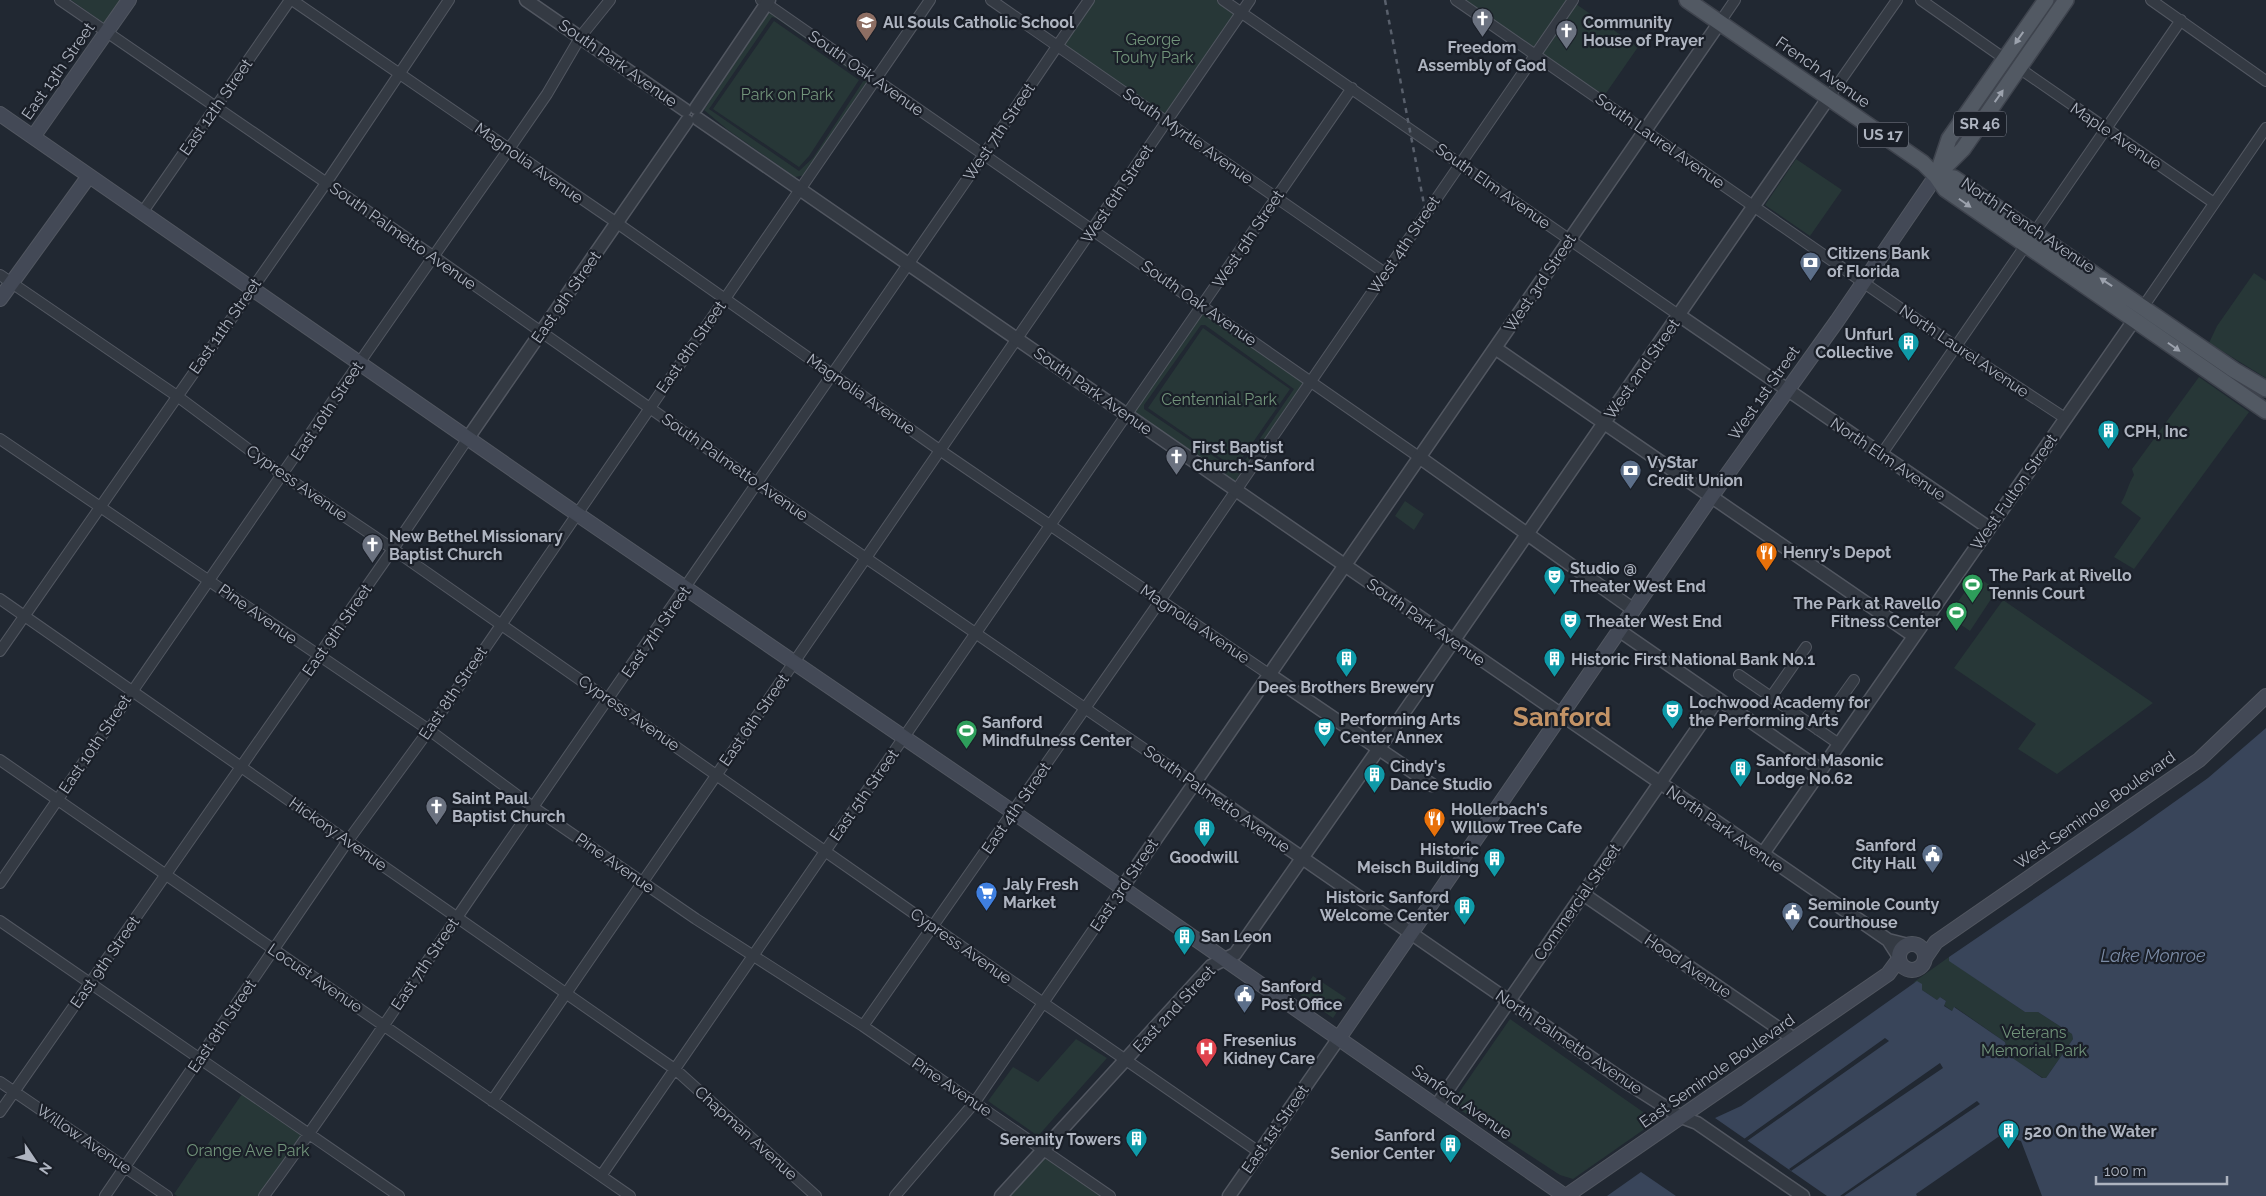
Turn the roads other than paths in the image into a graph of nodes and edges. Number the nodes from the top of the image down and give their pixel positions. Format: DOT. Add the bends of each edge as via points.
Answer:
graph roads {
  1 [pos="60,0"];
  2 [pos="129,0"];
  3 [pos="291,0"];
  4 [pos="449,0"];
  5 [pos="526,0"];
  6 [pos="610,0"];
  7 [pos="930,0"];
  8 [pos="991,0"];
  9 [pos="1089,0"];
  10 [pos="1223,0"];
  11 [pos="1250,0"];
  12 [pos="1456,0"];
  13 [pos="1573,0"];
  14 [pos="1687,0"];
  15 [pos="1735,0"];
  16 [pos="1897,0"];
  17 [pos="1921,0"];
  18 [pos="2046,0"];
  19 [pos="2066,0"];
  20 [pos="2151,0"];
  21 [pos="766,1"];
  22 [pos="1241,13"];
  23 [pos="2181,20"];
  24 [pos="1720,22"];
  25 [pos="107,32"];
  26 [pos="582,36"];
  27 [pos="1057,45"];
  28 [pos="1536,54"];
  29 [pos="2005,59"];
  30 [pos="2019,68"];
  31 [pos="400,74"];
  32 [pos="875,80"];
  33 [pos="2266,81"];
  34 [pos="1352,88"];
  35 [pos="1829,97"];
  36 [pos="216,107"];
  37 [pos="0,114"];
  38 [pos="692,114"];
  39 [pos="1166,121"];
  40 [pos="2266,128"];
  41 [pos="2107,129"];
  42 [pos="1646,130"];
  43 [pos="33,136"];
  44 [pos="509,149"];
  45 [pos="983,156"];
  46 [pos="1461,164"];
  47 [pos="89,176"];
  48 [pos="1936,176"];
  49 [pos="326,183"];
  50 [pos="800,189"];
  51 [pos="1276,197"];
  52 [pos="2214,203"];
  53 [pos="1753,206"];
  54 [pos="142,213"];
  55 [pos="617,223"];
  56 [pos="1094,229"];
  57 [pos="2034,232"];
  58 [pos="1569,239"];
  59 [pos="2025,245"];
  60 [pos="434,256"];
  61 [pos="909,263"];
  62 [pos="1385,273"];
  63 [pos="6,279"];
  64 [pos="1864,282"];
  65 [pos="250,288"];
  66 [pos="0,299"];
  67 [pos="724,299"];
  68 [pos="1202,306"];
  69 [pos="2139,313"];
  70 [pos="1680,316"];
  71 [pos="541,332"];
  72 [pos="1017,339"];
  73 [pos="1955,346"];
  74 [pos="1495,348"];
  75 [pos="360,363"];
  76 [pos="831,373"];
  77 [pos="2250,381"];
  78 [pos="1310,382"];
  79 [pos="1787,390"];
  80 [pos="2266,390"];
  81 [pos="2266,394"];
  82 [pos="177,396"];
  83 [pos="650,407"];
  84 [pos="2266,411"];
  85 [pos="1126,414"];
  86 [pos="2065,418"];
  87 [pos="1604,423"];
  88 [pos="468,438"];
  89 [pos="0,439"];
  90 [pos="941,450"];
  91 [pos="1880,455"];
  92 [pos="1419,457"];
  93 [pos="283,475"];
  94 [pos="758,484"];
  95 [pos="1235,490"];
  96 [pos="1711,497"];
  97 [pos="99,507"];
  98 [pos="577,514"];
  99 [pos="1052,524"];
  100 [pos="1989,528"];
  101 [pos="1528,533"];
  102 [pos="393,549"];
  103 [pos="866,558"];
  104 [pos="1344,565"];
  105 [pos="210,580"];
  106 [pos="686,589"];
  107 [pos="0,599"];
  108 [pos="1160,601"];
  109 [pos="1634,610"];
  110 [pos="24,616"];
  111 [pos="500,624"];
  112 [pos="1620,631"];
  113 [pos="977,632"];
  114 [pos="1914,636"];
  115 [pos="1453,640"];
  116 [pos="1806,647"];
  117 [pos="0,651"];
  118 [pos="320,656"];
  119 [pos="794,662"];
  120 [pos="1270,675"];
  121 [pos="1739,675"];
  122 [pos="1854,680"];
  123 [pos="132,689"];
  124 [pos="2266,696"];
  125 [pos="1771,697"];
  126 [pos="609,699"];
  127 [pos="1718,699"];
  128 [pos="1085,708"];
  129 [pos="1562,715"];
  130 [pos="429,730"];
  131 [pos="1818,730"];
  132 [pos="904,738"];
  133 [pos="1839,744"];
  134 [pos="1379,749"];
  135 [pos="0,760"];
  136 [pos="242,767"];
  137 [pos="1821,770"];
  138 [pos="716,774"];
  139 [pos="1194,783"];
  140 [pos="1659,783"];
  141 [pos="1432,785"];
  142 [pos="58,800"];
  143 [pos="534,807"];
  144 [pos="1013,812"];
  145 [pos="347,842"];
  146 [pos="826,851"];
  147 [pos="1762,855"];
  148 [pos="1301,859"];
  149 [pos="165,875"];
  150 [pos="642,882"];
  151 [pos="0,883"];
  152 [pos="1122,888"];
  153 [pos="1583,894"];
  154 [pos="458,916"];
  155 [pos="0,922"];
  156 [pos="932,926"];
  157 [pos="1411,933"];
  158 [pos="1888,940"];
  159 [pos="1936,942"];
  160 [pos="1912,945"];
  161 [pos="274,950"];
  162 [pos="752,954"];
  163 [pos="1899,958"];
  164 [pos="1925,958"];
  165 [pos="1226,959"];
  166 [pos="1909,970"];
  167 [pos="1888,974"];
  168 [pos="91,984"];
  169 [pos="566,994"];
  170 [pos="1509,1001"];
  171 [pos="1045,1003"];
  172 [pos="384,1025"];
  173 [pos="863,1026"];
  174 [pos="1339,1038"];
  175 [pos="1794,1039"];
  176 [pos="199,1059"];
  177 [pos="1127,1060"];
  178 [pos="676,1070"];
  179 [pos="0,1082"];
  180 [pos="14,1092"];
  181 [pos="492,1101"];
  182 [pos="975,1102"];
  183 [pos="1437,1105"];
  184 [pos="0,1112"];
  185 [pos="1681,1117"];
  186 [pos="310,1134"];
  187 [pos="1044,1149"];
  188 [pos="1259,1152"];
  189 [pos="125,1167"];
  190 [pos="601,1176"];
  191 [pos="105,1196"];
  192 [pos="167,1196"];
  193 [pos="264,1196"];
  194 [pos="399,1196"];
  195 [pos="630,1196"];
  196 [pos="816,1196"];
  197 [pos="894,1196"];
  198 [pos="1001,1196"];
  199 [pos="1110,1196"];
  200 [pos="1229,1196"];
  201 [pos="1566,1196"];
  202 [pos="1803,1196"];
  1 -- 25 [label="street, South Palmetto Avenue"];
  2 -- 25 [label="main road, East 13th Street"];
  3 -- 31 [label="street, Magnolia Avenue"];
  3 -- 36 [label="street, East 12th Street"];
  4 -- 31 [label="street, East 11th Street"];
  5 -- 26 [label="street, South Park Avenue"];
  6 -- 26 [label="street, East 10th Street"];
  7 -- 32 [label="street, East 8th Street"];
  8 -- 27 [label="street, South Myrtle Avenue"];
  9 -- 27 [label="street, West 7th Street"];
  10 -- 22 [label="street, South Elm Avenue"];
  11 -- 22 [label="street, West 6th Street"];
  12 -- 28 [label="street, South Laurel Avenue"];
  13 -- 28 [label="street, West 4th Street"];
  14 -- 24 [label="main road, French Avenue / US 17"];
  15 -- 24 [label="street, West 3rd Street"];
  16 -- 35 [label="street"];
  17 -- 29 [label="street"];
  18 -- 29 [label="main road, West 1st Street / SR 46, one-way"];
  19 -- 30 [label="main road, West 1st Street / SR 46"];
  20 -- 23 [label="street"];
  21 -- 32 [label="street, South Oak Avenue"];
  21 -- 38 [label="street, East 9th Street"];
  22 -- 34 [label="street, South Elm Avenue"];
  22 -- 39 [label="street, West 6th Street"];
  23 -- 33 [label="street"];
  23 -- 41 [label="street"];
  24 -- 35 [label="main road, French Avenue / US 17"];
  24 -- 42 [label="street, West 3rd Street"];
  25 -- 36 [label="street, South Palmetto Avenue"];
  25 -- 43 [label="main road, East 13th Street"];
  26 -- 38 [label="street, South Park Avenue"];
  26 -- 44 [label="street, East 10th Street"];
  27 -- 39 [label="street, South Myrtle Avenue"];
  27 -- 45 [label="street, West 7th Street"];
  28 -- 42 [label="street, South Laurel Avenue"];
  28 -- 46 [label="street, West 4th Street"];
  29 -- 48 [label="main road, West 1st Street / SR 46" via="1949,139"];
  30 -- 41 [label="street, Maple Avenue"];
  48 -- 30 [label="main road, West 1st Street / SR 46, one-way" via="1963,149"];
  31 -- 44 [label="street, Magnolia Avenue"];
  31 -- 49 [label="street, East 11th Street"];
  32 -- 45 [label="street, South Oak Avenue"];
  32 -- 50 [label="street, East 8th Street"];
  34 -- 46 [label="street, South Elm Avenue"];
  34 -- 51 [label="street, West 5th Street"];
  35 -- 48 [label="main road, French Avenue / US 17"];
  35 -- 53 [label="street, West 2nd Street"];
  36 -- 49 [label="street, South Palmetto Avenue"];
  36 -- 54 [label="street, East 12th Street"];
  37 -- 43 [label="main road, Sanford Avenue"];
  38 -- 50 [label="street, South Park Avenue"];
  38 -- 55 [label="street, East 9th Street"];
  39 -- 51 [label="street, South Myrtle Avenue"];
  39 -- 56 [label="street, West 6th Street"];
  40 -- 52 [label="street, West Fulton Street"];
  41 -- 52 [label="street, Maple Avenue"];
  41 -- 57 [label="street"];
  42 -- 53 [label="street, South Laurel Avenue"];
  42 -- 58 [label="street, West 3rd Street"];
  43 -- 47 [label="main road, Sanford Avenue"];
  44 -- 55 [label="street, Magnolia Avenue"];
  44 -- 60 [label="street, East 10th Street"];
  45 -- 56 [label="street, South Oak Avenue"];
  45 -- 61 [label="street, West 7th Street"];
  46 -- 58 [label="street, South Elm Avenue"];
  46 -- 62 [label="street, West 4th Street"];
  47 -- 54 [label="main road, Sanford Avenue"];
  47 -- 63 [label="main road"];
  48 -- 57 [label="main road, North French Avenue" via="1954,178"];
  48 -- 59 [label="main road, North French Avenue, one-way" via="1945,190"];
  48 -- 64 [label="main road, West 1st Street"];
  49 -- 60 [label="street, South Palmetto Avenue"];
  49 -- 65 [label="street, East 11th Street"];
  50 -- 61 [label="street, South Park Avenue"];
  50 -- 67 [label="street, East 8th Street"];
  51 -- 62 [label="street, South Myrtle Avenue"];
  51 -- 68 [label="street, West 5th Street"];
  52 -- 69 [label="street, West Fulton Street"];
  53 -- 64 [label="street, South Laurel Avenue"];
  53 -- 70 [label="street, West 2nd Street"];
  54 -- 65 [label="main road, Sanford Avenue"];
  55 -- 67 [label="street, Magnolia Avenue"];
  55 -- 71 [label="street, East 9th Street"];
  56 -- 68 [label="street, South Oak Avenue"];
  56 -- 72 [label="street, West 6th Street"];
  57 -- 59 [label="street"];
  69 -- 57 [label="main road, North French Avenue, one-way"];
  58 -- 70 [label="street, South Elm Avenue"];
  58 -- 74 [label="street, West 3rd Street"];
  59 -- 69 [label="main road, North French Avenue"];
  59 -- 73 [label="street"];
  60 -- 71 [label="street, South Palmetto Avenue"];
  60 -- 75 [label="street, East 10th Street"];
  61 -- 72 [label="street, South Park Avenue"];
  61 -- 76 [label="street, East 7th Street"];
  62 -- 78 [label="street, West 4th Street"];
  63 -- 66 [label="main road"];
  63 -- 82 [label="street, Cypress Avenue"];
  64 -- 73 [label="street, North Laurel Avenue"];
  64 -- 79 [label="main road, West 1st Street"];
  65 -- 75 [label="main road, Sanford Avenue"];
  65 -- 82 [label="street, East 11th Street"];
  67 -- 76 [label="street, Magnolia Avenue"];
  67 -- 83 [label="street, East 8th Street"];
  68 -- 78 [label="street, South Oak Avenue"];
  68 -- 85 [label="street, West 5th Street"];
  69 -- 77 [label="main road, North French Avenue"];
  69 -- 84 [label="main road, North French Avenue, one-way"];
  69 -- 86 [label="street, West Fulton Street"];
  70 -- 79 [label="street, South Elm Avenue"];
  70 -- 87 [label="street, West 2nd Street"];
  71 -- 83 [label="street, South Palmetto Avenue"];
  71 -- 88 [label="street, East 9th Street"];
  72 -- 85 [label="street, South Park Avenue"];
  72 -- 90 [label="street, East 6th Street"];
  73 -- 86 [label="street, North Laurel Avenue"];
  73 -- 91 [label="street"];
  74 -- 87 [label="street"];
  74 -- 92 [label="street, West 3rd Street"];
  75 -- 88 [label="main road, Sanford Avenue"];
  75 -- 93 [label="street, East 10th Street"];
  76 -- 90 [label="street, Magnolia Avenue"];
  76 -- 94 [label="street, East 7th Street"];
  77 -- 80 [label="main road, North French Avenue"];
  77 -- 81 [label="main road, North French Avenue"];
  78 -- 92 [label="street, South Oak Avenue"];
  78 -- 95 [label="street, West 4th Street"];
  79 -- 91 [label="street, North Elm Avenue"];
  79 -- 96 [label="main road, West 1st Street"];
  82 -- 93 [label="street, Cypress Avenue"];
  82 -- 97 [label="street, East 11th Street"];
  83 -- 94 [label="street, South Palmetto Avenue"];
  83 -- 98 [label="street, East 8th Street"];
  85 -- 95 [label="street, South Park Avenue"];
  85 -- 99 [label="street, East 5th Street"];
  86 -- 100 [label="street, West Fulton Street"];
  87 -- 96 [label="street"];
  87 -- 101 [label="street, West 2nd Street"];
  88 -- 98 [label="main road, Sanford Avenue"];
  88 -- 102 [label="street, East 9th Street"];
  89 -- 97 [label="street, Pine Avenue"];
  90 -- 99 [label="street, Magnolia Avenue"];
  90 -- 103 [label="street, East 6th Street"];
  91 -- 100 [label="street, North Elm Avenue"];
  92 -- 101 [label="street, South Oak Avenue"];
  92 -- 104 [label="street, West 3rd Street"];
  93 -- 102 [label="street, Cypress Avenue"];
  93 -- 105 [label="street, East 10th Street"];
  94 -- 103 [label="street, South Palmetto Avenue"];
  94 -- 106 [label="street, East 7th Street"];
  95 -- 104 [label="street, South Park Avenue"];
  95 -- 108 [label="street, East 4th Street"];
  96 -- 109 [label="main road, West 1st Street"];
  96 -- 114 [label="street"];
  97 -- 105 [label="street, Pine Avenue"];
  97 -- 110 [label="street, East 11th Street"];
  98 -- 106 [label="main road, Sanford Avenue"];
  98 -- 111 [label="street, East 8th Street"];
  99 -- 108 [label="street, Magnolia Avenue"];
  99 -- 113 [label="street, East 5th Street"];
  100 -- 114 [label="street, West Fulton Street"];
  101 -- 109 [label="street, South Oak Avenue"];
  101 -- 115 [label="street, West 2nd Street"];
  102 -- 111 [label="street, Cypress Avenue"];
  102 -- 118 [label="street, East 9th Street"];
  103 -- 113 [label="street, South Palmetto Avenue"];
  103 -- 119 [label="street, East 6th Street"];
  104 -- 115 [label="street, South Park Avenue"];
  104 -- 120 [label="street, East 3rd Street"];
  105 -- 118 [label="street, Pine Avenue"];
  105 -- 123 [label="street, East 10th Street"];
  106 -- 119 [label="main road, Sanford Avenue"];
  106 -- 126 [label="street, East 7th Street"];
  107 -- 110 [label="street, Hickory Avenue"];
  108 -- 120 [label="street, Magnolia Avenue"];
  108 -- 128 [label="street, East 4th Street"];
  109 -- 112 [label="main road, West 1st Street"];
  110 -- 117 [label="street, East 11th Street"];
  110 -- 123 [label="street, Hickory Avenue"];
  111 -- 126 [label="street, Cypress Avenue"];
  111 -- 130 [label="street, East 8th Street"];
  112 -- 127 [label="street"];
  112 -- 129 [label="main road, West 1st Street"];
  113 -- 128 [label="street, South Palmetto Avenue"];
  113 -- 132 [label="street, East 5th Street"];
  114 -- 133 [label="street, West Fulton Street"];
  115 -- 129 [label="street, South Park Avenue"];
  115 -- 134 [label="street, East 2nd Street"];
  116 -- 125 [label="street"];
  118 -- 130 [label="street, Pine Avenue"];
  118 -- 136 [label="street, East 9th Street"];
  119 -- 132 [label="main road, Sanford Avenue"];
  119 -- 138 [label="street, East 6th Street"];
  120 -- 134 [label="street, Magnolia Avenue"];
  120 -- 139 [label="street, East 3rd Street"];
  121 -- 125 [label="street"];
  122 -- 131 [label="street"];
  123 -- 136 [label="street, Hickory Avenue"];
  123 -- 142 [label="street, East 10th Street"];
  124 -- 159 [label="main road, West Seminole Boulevard" via="2199,760"];
  125 -- 131 [label="street"];
  126 -- 138 [label="street, Cypress Avenue"];
  126 -- 143 [label="street, East 7th Street"];
  127 -- 137 [label="street"];
  127 -- 140 [label="street, Commercial Street"];
  128 -- 139 [label="street, South Palmetto Avenue"];
  128 -- 144 [label="street, East 4th Street"];
  129 -- 140 [label="street, North Park Avenue"];
  129 -- 157 [label="main road, West 1st Street"];
  130 -- 143 [label="street, Pine Avenue"];
  130 -- 145 [label="street, East 8th Street"];
  131 -- 133 [label="street"];
  132 -- 144 [label="main road, Sanford Avenue"];
  132 -- 146 [label="street, East 5th Street"];
  133 -- 137 [label="street, West Fulton Street"];
  134 -- 141 [label="street, Magnolia Avenue"];
  134 -- 148 [label="street, East 2nd Street"];
  135 -- 142 [label="street, Locust Avenue"];
  136 -- 145 [label="street, Hickory Avenue"];
  136 -- 149 [label="street, East 9th Street"];
  137 -- 147 [label="street, West Fulton Street"];
  138 -- 146 [label="street, Cypress Avenue"];
  138 -- 150 [label="street, East 6th Street"];
  139 -- 148 [label="street, South Palmetto Avenue"];
  139 -- 152 [label="street, East 3rd Street"];
  140 -- 147 [label="street, North Park Avenue"];
  140 -- 153 [label="street, Commercial Street"];
  142 -- 149 [label="street, Locust Avenue"];
  142 -- 151 [label="street, East 10th Street"];
  143 -- 150 [label="street, Pine Avenue"];
  143 -- 154 [label="street, East 7th Street"];
  144 -- 152 [label="main road, Sanford Avenue"];
  144 -- 156 [label="street, East 4th Street"];
  145 -- 154 [label="street, Hickory Avenue"];
  145 -- 161 [label="street, East 8th Street"];
  146 -- 156 [label="street, Cypress Avenue"];
  146 -- 162 [label="street, East 5th Street"];
  147 -- 158 [label="street, North Park Avenue"];
  148 -- 157 [label="street, South Palmetto Avenue"];
  148 -- 165 [label="street, East 2nd Street" via="1235,954"];
  149 -- 161 [label="street, Locust Avenue"];
  149 -- 168 [label="street, East 9th Street"];
  150 -- 162 [label="street, Pine Avenue"];
  150 -- 169 [label="street, East 6th Street"];
  152 -- 165 [label="main road, Sanford Avenue"];
  152 -- 171 [label="street, East 3rd Street"];
  153 -- 170 [label="street, Commercial Street"];
  153 -- 175 [label="street, Hood Avenue"];
  154 -- 169 [label="street, Hickory Avenue"];
  154 -- 172 [label="street, East 7th Street"];
  155 -- 168 [label="street"];
  156 -- 171 [label="street, Cypress Avenue"];
  156 -- 173 [label="street, East 4th Street"];
  157 -- 170 [label="street, North Palmetto Avenue"];
  157 -- 174 [label="main road, West 1st Street"];
  158 -- 160 [label="street"];
  158 -- 163 [label="street"];
  159 -- 160 [label="main road, West Seminole Boulevard"];
  159 -- 164 [label="main road, West Seminole Boulevard"];
  160 -- 163 [label="main road" via="1902,949"];
  160 -- 164 [label="main road" via="1923,950"];
  161 -- 172 [label="street, Locust Avenue"];
  161 -- 176 [label="street, East 8th Street"];
  162 -- 173 [label="street, Pine Avenue"];
  162 -- 178 [label="street, East 5th Street"];
  163 -- 166 [label="main road"];
  163 -- 167 [label="main road, East Seminole Boulevard"];
  164 -- 166 [label="main road, West Seminole Boulevard" via="1918,969"];
  165 -- 174 [label="main road, Sanford Avenue"];
  165 -- 177 [label="street, East 2nd Street" via="1211,966"];
  166 -- 167 [label="main road, East Seminole Boulevard"];
  167 -- 175 [label="main road, East Seminole Boulevard"];
  168 -- 176 [label="street"];
  168 -- 180 [label="street, East 9th Street"];
  169 -- 178 [label="street, Hickory Avenue"];
  169 -- 181 [label="street, East 6th Street"];
  170 -- 183 [label="street, Commercial Street"];
  170 -- 185 [label="street, North Palmetto Avenue"];
  171 -- 177 [label="street, Cypress Avenue"];
  171 -- 182 [label="street, East 3rd Street"];
  172 -- 181 [label="street, Locust Avenue"];
  172 -- 186 [label="street, East 7th Street"];
  173 -- 182 [label="street, Pine Avenue"];
  174 -- 183 [label="main road, Sanford Avenue"];
  174 -- 188 [label="street, East 1st Street"];
  175 -- 185 [label="main road, East Seminole Boulevard"];
  176 -- 186 [label="street"];
  176 -- 189 [label="street, East 8th Street"];
  177 -- 187 [label="street, East 2nd Street"];
  177 -- 188 [label="street, Cypress Avenue"];
  178 -- 190 [label="street, East 5th Street"];
  178 -- 196 [label="street, Chapman Avenue"];
  179 -- 180 [label="street, Willow Avenue"];
  180 -- 184 [label="street, East 9th Street"];
  180 -- 189 [label="street, Willow Avenue"];
  181 -- 190 [label="street, Locust Avenue"];
  182 -- 187 [label="street, Pine Avenue"];
  182 -- 197 [label="street, East 3rd Street"];
  183 -- 201 [label="main road, Sanford Avenue"];
  185 -- 201 [label="main road, East Seminole Boulevard"];
  185 -- 202 [label="street, North Palmetto Avenue" via="1697,1123"];
  186 -- 193 [label="street, East 7th Street"];
  186 -- 194 [label="street"];
  187 -- 198 [label="street, East 2nd Street"];
  187 -- 199 [label="street, Pine Avenue"];
  188 -- 200 [label="street, East 1st Street"];
  189 -- 191 [label="street, East 8th Street"];
  189 -- 192 [label="street, Willow Avenue"];
  190 -- 195 [label="street, Locust Avenue"];
}
